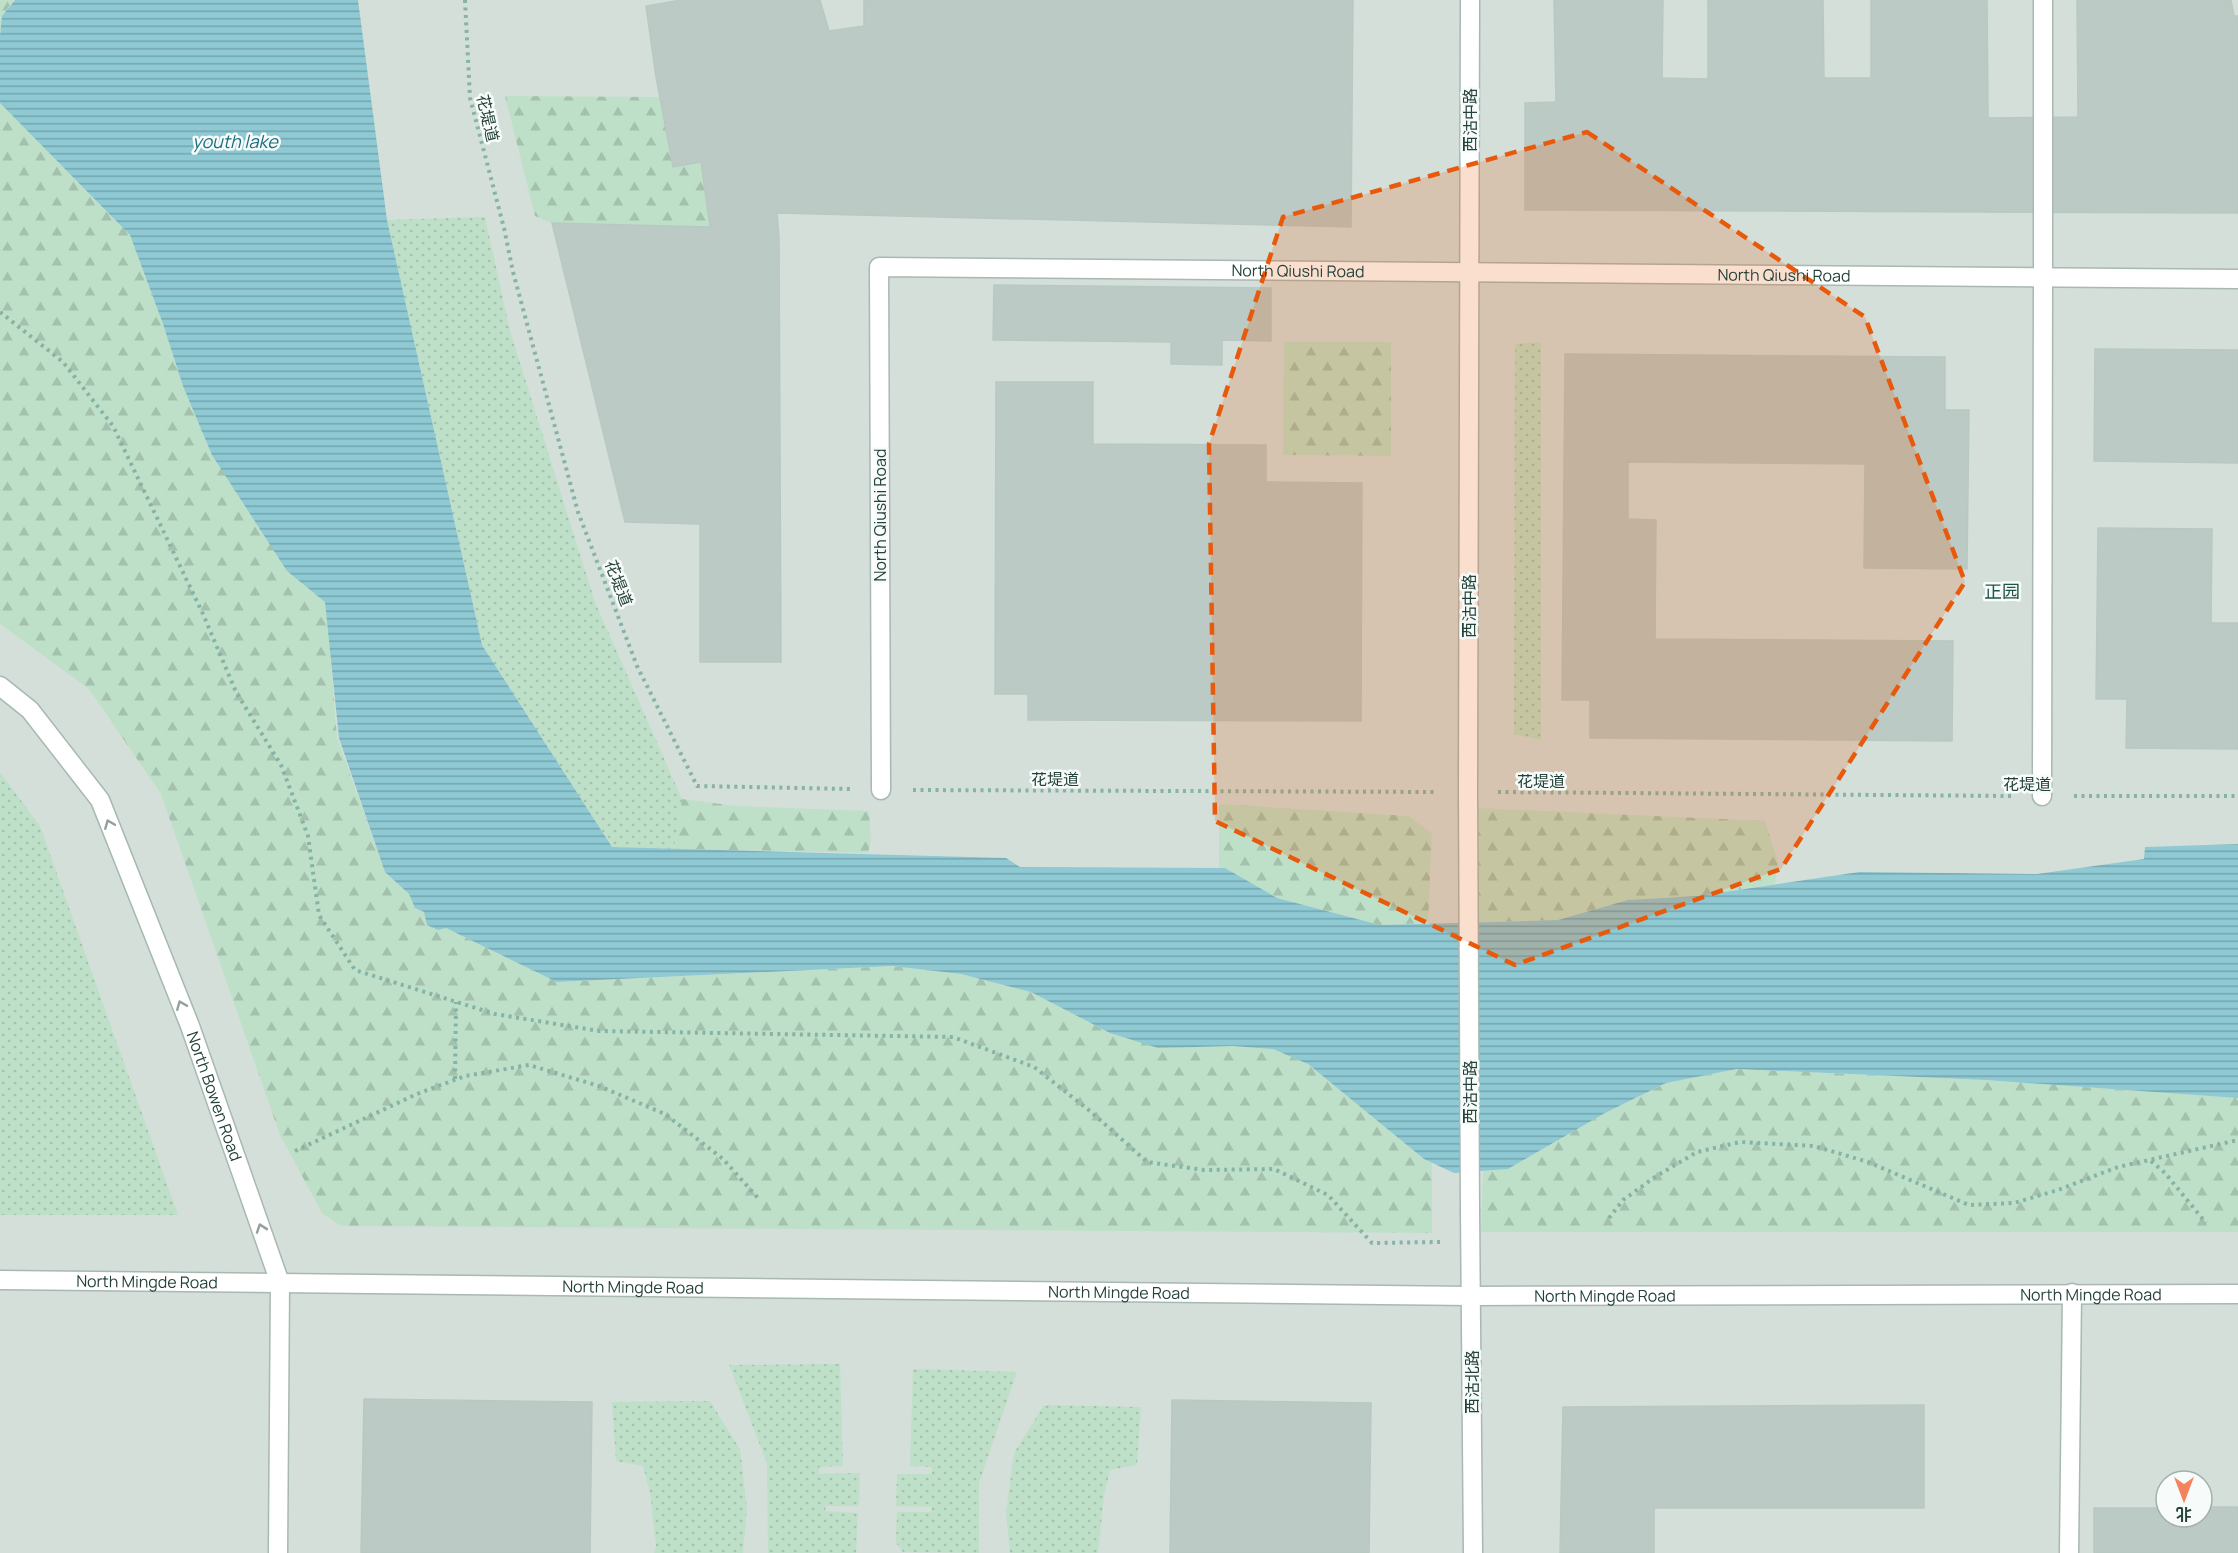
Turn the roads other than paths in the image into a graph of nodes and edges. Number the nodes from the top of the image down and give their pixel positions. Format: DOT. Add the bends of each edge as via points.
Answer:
graph roads {
  1 [pos="1470,0"];
  2 [pos="2043,0"];
  3 [pos="1470,273"];
  4 [pos="2043,278"];
  5 [pos="2238,279"];
  6 [pos="0,686"];
  7 [pos="880,790"];
  8 [pos="2042,796"];
  9 [pos="1470,1211"];
  10 [pos="0,1280"];
  11 [pos="280,1283"];
  12 [pos="2072,1293"];
  13 [pos="2238,1294"];
  14 [pos="1471,1296"];
  15 [pos="278,1553"];
  16 [pos="1473,1553"];
  17 [pos="2069,1553"];
  1 -- 3 [label="street, 西沽中路"];
  2 -- 4 [label="street"];
  3 -- 4 [label="street, North Qiushi Road"];
  3 -- 7 [label="street, North Qiushi Road" via="879,267"];
  3 -- 9 [label="street, 西沽中路"];
  4 -- 5 [label="street, North Qiushi Road"];
  4 -- 8 [label="street"];
  11 -- 6 [label="street, North Bowen Road, one-way" via="190,1026 100,800 30,710"];
  9 -- 14 [label="street, 西沽北路"];
  10 -- 11 [label="street, North Mingde Road"];
  11 -- 14 [label="street, North Mingde Road"];
  11 -- 15 [label="street, North Bowen Road"];
  12 -- 13 [label="street, North Mingde Road"];
  12 -- 14 [label="street, North Mingde Road"];
  12 -- 17 [label="street"];
  14 -- 16 [label="street, 西沽北路"];
}
